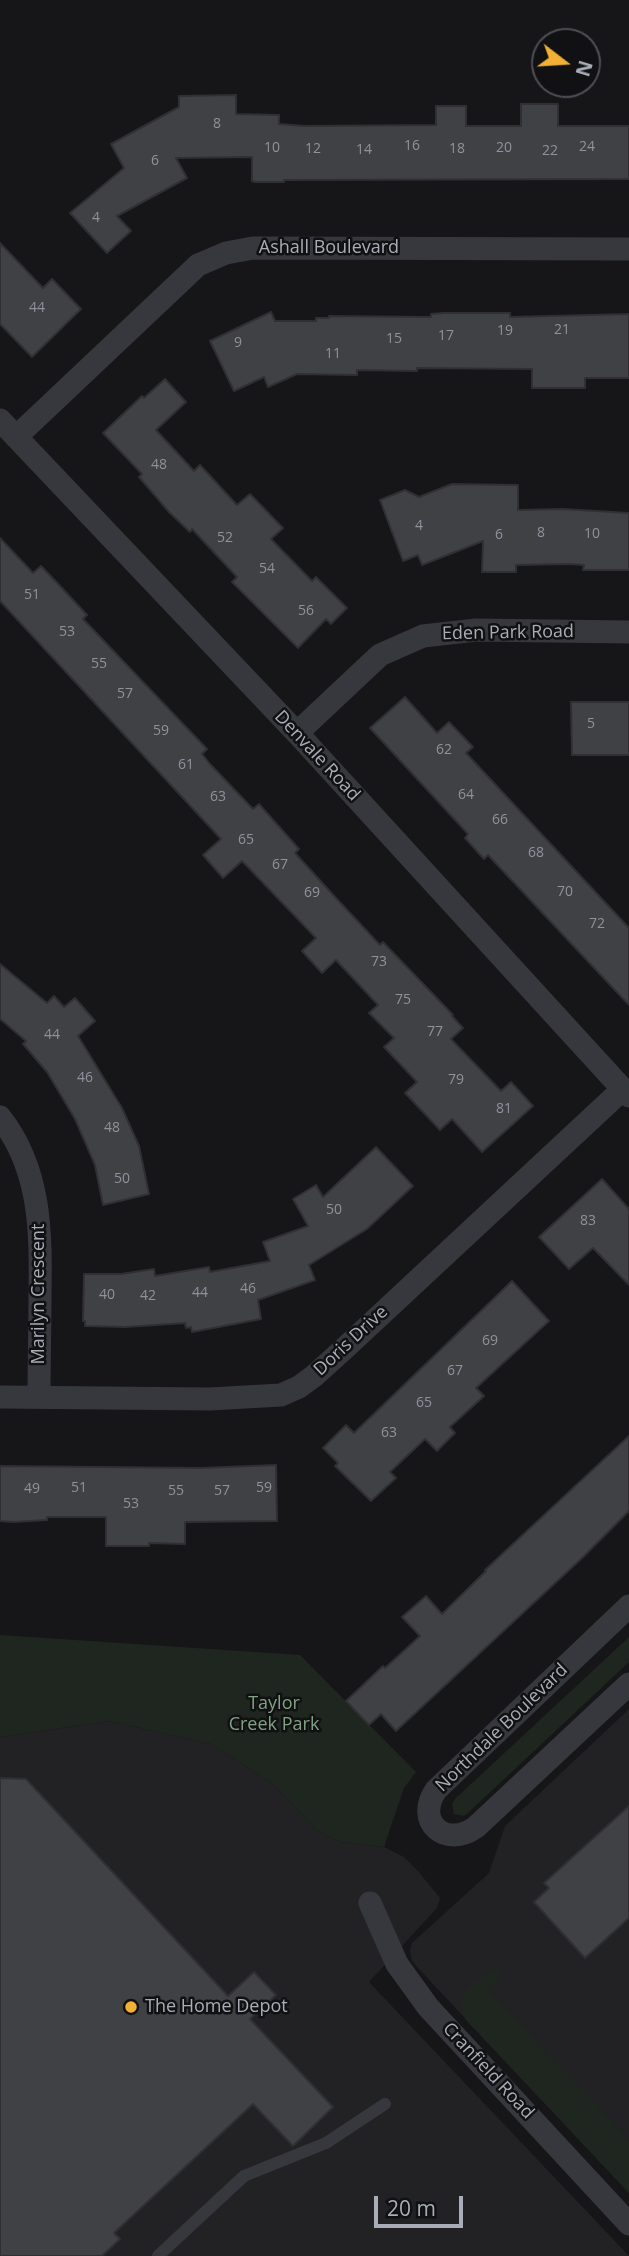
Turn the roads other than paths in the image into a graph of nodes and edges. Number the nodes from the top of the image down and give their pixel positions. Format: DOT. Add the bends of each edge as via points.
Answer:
graph roads {
  1 [pos="629,249"];
  2 [pos="0,420"];
  3 [pos="16,437"];
  4 [pos="629,632"];
  5 [pos="297,733"];
  6 [pos="626,1093"];
  7 [pos="0,1117"];
  8 [pos="0,1397"];
  9 [pos="39,1397"];
  10 [pos="629,1606"];
  11 [pos="629,1684"];
  12 [pos="370,1903"];
  13 [pos="385,2104"];
  14 [pos="629,2224"];
  15 [pos="158,2256"];
  1 -- 3 [label="street, Ashall Boulevard" via="253,248 226,253 198,265"];
  2 -- 3 [label="street, Denvale Road"];
  3 -- 5 [label="street, Denvale Road"];
  4 -- 5 [label="street, Eden Park Road" via="476,630 423,635 380,654"];
  5 -- 6 [label="street, Denvale Road"];
  6 -- 9 [label="street, Doris Drive" via="299,1387 281,1395 209,1399"];
  7 -- 9 [label="street, Marilyn Crescent" via="14,1134 34,1185 41,1237"];
  8 -- 9 [label="street, Doris Drive"];
  10 -- 11 [label="street, Northdale Boulevard" via="436,1790 428,1807 437,1829 452,1835 476,1827"];
  12 -- 14 [label="street, Cranfield Road" via="397,1964 428,2007"];
  13 -- 15 [label="lane" via="326,2143 244,2176"];
}
